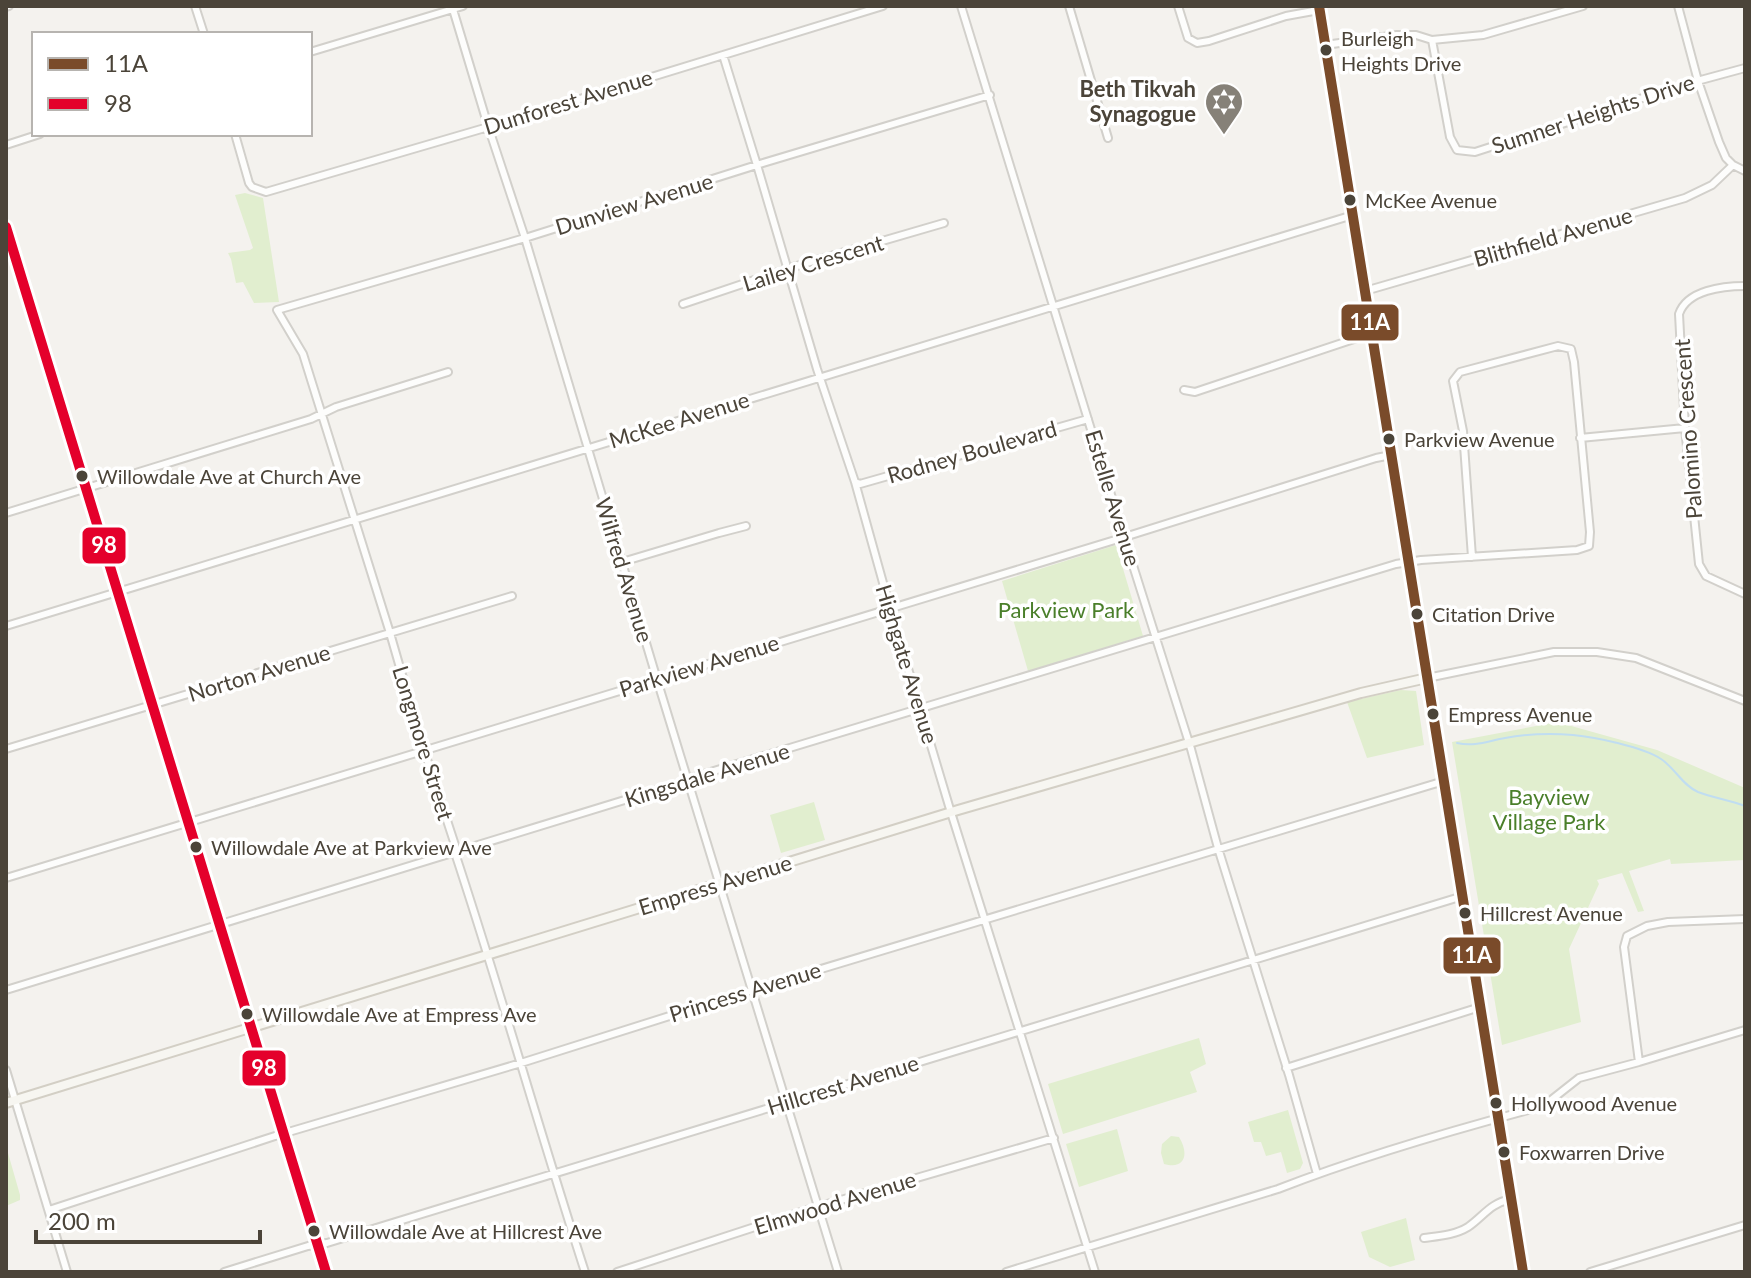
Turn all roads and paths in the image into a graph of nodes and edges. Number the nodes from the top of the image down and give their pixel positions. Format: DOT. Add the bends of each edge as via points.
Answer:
graph roads {
  1 [pos="195,6"];
  2 [pos="463,6"];
  3 [pos="883,6"];
  4 [pos="961,6"];
  5 [pos="1069,6"];
  6 [pos="1178,6"];
  7 [pos="1284,6"];
  8 [pos="1583,6"];
  9 [pos="1678,6"];
  10 [pos="453,7"];
  11 [pos="1319,8"];
  12 [pos="1286,16"];
  13 [pos="203,32"];
  14 [pos="1432,40"];
  15 [pos="1325,45"];
  16 [pos="312,51"];
  17 [pos="723,55"];
  18 [pos="1745,68"];
  19 [pos="1698,81"];
  20 [pos="990,95"];
  21 [pos="488,126"];
  22 [pos="34,136"];
  23 [pos="236,136"];
  24 [pos="1108,138"];
  25 [pos="6,145"];
  26 [pos="757,165"];
  27 [pos="1733,165"];
  28 [pos="1745,171"];
  29 [pos="1353,215"];
  30 [pos="944,223"];
  31 [pos="6,227"];
  32 [pos="525,238"];
  33 [pos="788,269"];
  34 [pos="1745,286"];
  35 [pos="1365,291"];
  36 [pos="683,304"];
  37 [pos="1054,307"];
  38 [pos="277,310"];
  39 [pos="1372,333"];
  40 [pos="448,372"];
  41 [pos="820,377"];
  42 [pos="1184,390"];
  43 [pos="322,413"];
  44 [pos="1088,419"];
  45 [pos="1685,428"];
  46 [pos="1580,438"];
  47 [pos="588,448"];
  48 [pos="1391,455"];
  49 [pos="855,482"];
  50 [pos="86,488"];
  51 [pos="6,513"];
  52 [pos="354,519"];
  53 [pos="746,526"];
  54 [pos="1124,537"];
  55 [pos="1472,557"];
  56 [pos="1408,561"];
  57 [pos="622,562"];
  58 [pos="118,592"];
  59 [pos="1745,594"];
  60 [pos="512,596"];
  61 [pos="890,608"];
  62 [pos="6,626"];
  63 [pos="390,633"];
  64 [pos="1156,637"];
  65 [pos="1427,678"];
  66 [pos="657,679"];
  67 [pos="1745,701"];
  68 [pos="152,705"];
  69 [pos="921,709"];
  70 [pos="1189,742"];
  71 [pos="6,749"];
  72 [pos="424,750"];
  73 [pos="687,780"];
  74 [pos="1444,781"];
  75 [pos="951,813"];
  76 [pos="188,822"];
  77 [pos="1218,848"];
  78 [pos="455,853"];
  79 [pos="6,878"];
  80 [pos="719,883"];
  81 [pos="1463,896"];
  82 [pos="985,919"];
  83 [pos="1745,919"];
  84 [pos="220,925"];
  85 [pos="489,954"];
  86 [pos="1254,960"];
  87 [pos="6,990"];
  88 [pos="751,990"];
  89 [pos="1480,1007"];
  90 [pos="251,1028"];
  91 [pos="1745,1030"];
  92 [pos="1018,1031"];
  93 [pos="1639,1062"];
  94 [pos="521,1063"];
  95 [pos="1286,1068"];
  96 [pos="6,1070"];
  97 [pos="11,1102"];
  98 [pos="786,1102"];
  99 [pos="1498,1118"];
  100 [pos="285,1134"];
  101 [pos="1054,1138"];
  102 [pos="553,1174"];
  103 [pos="1317,1174"];
  104 [pos="1511,1199"];
  105 [pos="818,1207"];
  106 [pos="49,1210"];
  107 [pos="1745,1225"];
  108 [pos="1424,1238"];
  109 [pos="317,1244"];
  110 [pos="1087,1248"];
  111 [pos="67,1272"];
  112 [pos="224,1272"];
  113 [pos="326,1272"];
  114 [pos="585,1272"];
  115 [pos="617,1272"];
  116 [pos="838,1272"];
  117 [pos="1006,1272"];
  118 [pos="1095,1272"];
  119 [pos="1523,1272"];
  120 [pos="1590,1272"];
  1 -- 13 [label="street"];
  2 -- 10 [label="street"];
  3 -- 17 [label="street, Dunforest Avenue"];
  4 -- 20 [label="street, Estelle Avenue"];
  5 -- 24 [label="street"];
  6 -- 12 [label="street" via="1188,38 1197,43"];
  7 -- 12 [label="street"];
  8 -- 14 [label="street" via="1483,35"];
  9 -- 19 [label="street"];
  10 -- 16 [label="street"];
  10 -- 21 [label="street, Wilfred Avenue"];
  11 -- 12 [label="street"];
  11 -- 15 [label="street"];
  14 -- 15 [label="street" via="1397,35"];
  14 -- 19 [label="street, Sumner Heights Drive" via="1457,150 1475,152"];
  15 -- 29 [label="street"];
  17 -- 21 [label="street, Dunforest Avenue"];
  17 -- 26 [label="street, Highgate Avenue"];
  18 -- 19 [label="street, Sumner Heights Drive"];
  19 -- 27 [label="street" via="1719,142"];
  20 -- 26 [label="street, Dunview Avenue"];
  20 -- 37 [label="street, Estelle Avenue"];
  21 -- 23 [label="street, Dunforest Avenue" via="266,192 249,183"];
  21 -- 32 [label="street, Wilfred Avenue"];
  22 -- 25 [label="street"];
  26 -- 32 [label="street, Dunview Avenue"];
  26 -- 33 [label="street, Highgate Avenue"];
  27 -- 28 [label="street"];
  27 -- 35 [label="street, Blithfield Avenue" via="1712,185 1685,198"];
  29 -- 35 [label="street"];
  29 -- 37 [label="street, McKee Avenue"];
  30 -- 33 [label="street, Lailey Crescent"];
  31 -- 50 [label="street"];
  32 -- 38 [label="street, Dunview Avenue"];
  32 -- 47 [label="street, Wilfred Avenue"];
  33 -- 36 [label="street, Lailey Crescent"];
  33 -- 41 [label="street, Highgate Avenue"];
  34 -- 45 [label="street, Palomino Crescent" via="1727,286 1682,304"];
  35 -- 39 [label="street"];
  37 -- 41 [label="street, McKee Avenue"];
  37 -- 44 [label="street, Estelle Avenue"];
  38 -- 43 [label="street, Longmore Street" via="303,354"];
  39 -- 42 [label="street" via="1195,392"];
  39 -- 48 [label="street"];
  40 -- 43 [label="street"];
  41 -- 47 [label="street, McKee Avenue"];
  41 -- 49 [label="street, Highgate Avenue"];
  43 -- 50 [label="street"];
  43 -- 52 [label="street, Longmore Street"];
  44 -- 49 [label="street, Rodney Boulevard"];
  44 -- 54 [label="street, Estelle Avenue"];
  45 -- 46 [label="street"];
  45 -- 59 [label="street, Palomino Crescent" via="1699,564 1706,576"];
  46 -- 55 [label="street, Kingsdale Avenue" via="1589,546"];
  46 -- 55 [label="street" via="1571,349 1558,346 1460,372 1453,381 1463,431"];
  47 -- 52 [label="street, McKee Avenue"];
  47 -- 57 [label="street, Wilfred Avenue"];
  48 -- 54 [label="street, Parkview Avenue"];
  48 -- 56 [label="street"];
  49 -- 61 [label="street, Highgate Avenue"];
  50 -- 51 [label="street"];
  50 -- 58 [label="street"];
  52 -- 58 [label="street, McKee Avenue"];
  52 -- 63 [label="street, Longmore Street"];
  53 -- 57 [label="street"];
  54 -- 61 [label="street, Parkview Avenue"];
  54 -- 64 [label="street, Estelle Avenue"];
  55 -- 56 [label="street, Kingsdale Avenue"];
  56 -- 64 [label="street, Kingsdale Avenue"];
  56 -- 65 [label="street"];
  57 -- 66 [label="street, Wilfred Avenue"];
  58 -- 62 [label="street, McKee Avenue"];
  58 -- 68 [label="street"];
  60 -- 63 [label="street, Norton Avenue"];
  61 -- 66 [label="street, Parkview Avenue"];
  61 -- 69 [label="street, Highgate Avenue"];
  63 -- 68 [label="street, Norton Avenue"];
  63 -- 72 [label="street, Longmore Street"];
  64 -- 69 [label="street, Kingsdale Avenue"];
  64 -- 70 [label="street, Estelle Avenue"];
  65 -- 67 [label="street" via="1554,652 1597,652 1636,658"];
  65 -- 70 [label="street, Empress Avenue"];
  65 -- 74 [label="street"];
  66 -- 72 [label="street, Parkview Avenue"];
  66 -- 73 [label="street, Wilfred Avenue"];
  68 -- 71 [label="street, Norton Avenue"];
  68 -- 76 [label="street"];
  69 -- 73 [label="street, Kingsdale Avenue"];
  69 -- 75 [label="street, Highgate Avenue"];
  70 -- 75 [label="street, Empress Avenue"];
  70 -- 77 [label="street, Estelle Avenue"];
  72 -- 76 [label="street, Parkview Avenue"];
  72 -- 78 [label="street, Longmore Street"];
  73 -- 78 [label="street, Kingsdale Avenue"];
  73 -- 80 [label="street, Wilfred Avenue"];
  74 -- 77 [label="street, Princess Avenue"];
  74 -- 81 [label="street"];
  75 -- 80 [label="street, Empress Avenue"];
  75 -- 82 [label="street, Highgate Avenue"];
  76 -- 79 [label="street, Parkview Avenue"];
  76 -- 84 [label="street"];
  77 -- 82 [label="street, Princess Avenue"];
  77 -- 86 [label="street, Estelle Avenue"];
  78 -- 84 [label="street, Kingsdale Avenue"];
  78 -- 85 [label="street, Longmore Street"];
  80 -- 85 [label="street, Empress Avenue"];
  80 -- 88 [label="street, Wilfred Avenue"];
  81 -- 86 [label="street, Hillcrest Avenue"];
  81 -- 89 [label="street"];
  82 -- 88 [label="street, Princess Avenue"];
  82 -- 92 [label="street, Highgate Avenue"];
  83 -- 93 [label="street" via="1668,922 1627,936 1624,947"];
  84 -- 87 [label="street, Kingsdale Avenue"];
  84 -- 90 [label="street"];
  85 -- 90 [label="street, Empress Avenue"];
  85 -- 94 [label="street, Longmore Street"];
  86 -- 92 [label="street, Hillcrest Avenue"];
  86 -- 95 [label="street, Estelle Avenue"];
  88 -- 94 [label="street, Princess Avenue"];
  88 -- 98 [label="street, Wilfred Avenue"];
  89 -- 95 [label="street"];
  89 -- 99 [label="street"];
  90 -- 97 [label="street, Empress Avenue"];
  90 -- 100 [label="street"];
  91 -- 93 [label="street"];
  92 -- 98 [label="street, Hillcrest Avenue"];
  92 -- 101 [label="street, Highgate Avenue"];
  93 -- 99 [label="street" via="1579,1078 1546,1104"];
  94 -- 100 [label="street, Princess Avenue"];
  94 -- 102 [label="street, Longmore Street"];
  95 -- 103 [label="street, Estelle Avenue"];
  96 -- 97 [label="street"];
  97 -- 106 [label="street"];
  98 -- 102 [label="street, Hillcrest Avenue"];
  98 -- 105 [label="street, Wilfred Avenue"];
  99 -- 103 [label="street"];
  99 -- 104 [label="street"];
  100 -- 106 [label="street, Princess Avenue"];
  100 -- 109 [label="street"];
  101 -- 105 [label="street, Elmwood Avenue"];
  101 -- 110 [label="street, Highgate Avenue"];
  102 -- 109 [label="street, Hillcrest Avenue"];
  102 -- 114 [label="street, Longmore Street"];
  103 -- 110 [label="street"];
  104 -- 108 [label="street" via="1495,1204 1456,1233"];
  104 -- 119 [label="street"];
  105 -- 115 [label="street, Elmwood Avenue"];
  105 -- 116 [label="street, Wilfred Avenue"];
  106 -- 111 [label="street"];
  107 -- 120 [label="street"];
  109 -- 112 [label="street, Hillcrest Avenue"];
  109 -- 113 [label="street"];
  110 -- 117 [label="street"];
  110 -- 118 [label="street, Highgate Avenue"];
}
